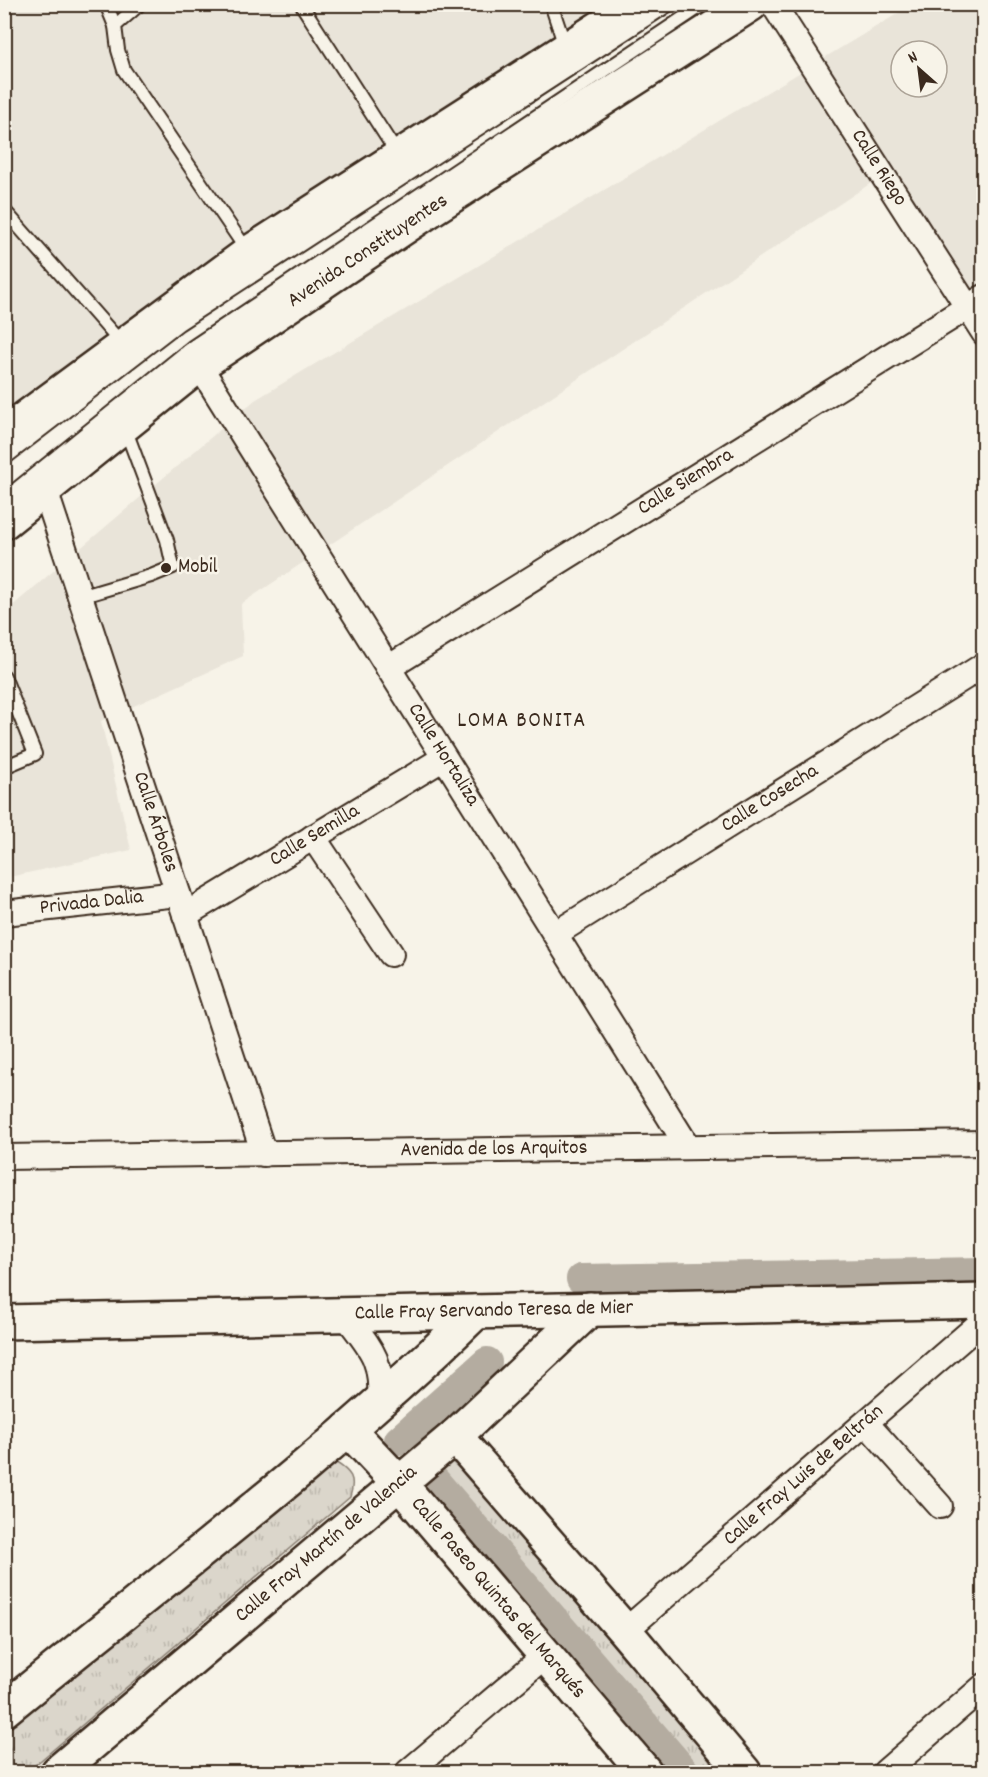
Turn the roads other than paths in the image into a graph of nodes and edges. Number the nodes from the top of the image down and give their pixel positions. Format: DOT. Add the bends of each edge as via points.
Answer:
graph roads {
  1 [pos="106,4"];
  2 [pos="140,4"];
  3 [pos="301,4"];
  4 [pos="551,4"];
  5 [pos="670,4"];
  6 [pos="704,4"];
  7 [pos="732,4"];
  8 [pos="751,4"];
  9 [pos="773,4"];
  10 [pos="628,6"];
  11 [pos="115,26"];
  12 [pos="651,40"];
  13 [pos="566,49"];
  14 [pos="399,156"];
  15 [pos="4,210"];
  16 [pos="249,253"];
  17 [pos="976,302"];
  18 [pos="984,333"];
  19 [pos="123,346"];
  20 [pos="199,365"];
  21 [pos="124,425"];
  22 [pos="4,434"];
  23 [pos="4,459"];
  24 [pos="45,490"];
  25 [pos="4,499"];
  26 [pos="4,522"];
  27 [pos="80,597"];
  28 [pos="984,665"];
  29 [pos="388,668"];
  30 [pos="4,676"];
  31 [pos="444,758"];
  32 [pos="4,767"];
  33 [pos="314,837"];
  34 [pos="182,904"];
  35 [pos="4,913"];
  36 [pos="555,934"];
  37 [pos="391,954"];
  38 [pos="983,1140"];
  39 [pos="688,1147"];
  40 [pos="264,1154"];
  41 [pos="4,1157"];
  42 [pos="984,1301"];
  43 [pos="590,1309"];
  44 [pos="476,1312"];
  45 [pos="345,1315"];
  46 [pos="984,1320"];
  47 [pos="4,1322"];
  48 [pos="380,1402"];
  49 [pos="866,1423"];
  50 [pos="348,1429"];
  51 [pos="455,1436"];
  52 [pos="399,1483"];
  53 [pos="940,1506"];
  54 [pos="626,1631"];
  55 [pos="547,1654"];
  56 [pos="984,1686"];
  57 [pos="4,1710"];
  58 [pos="58,1773"];
  59 [pos="408,1773"];
  60 [pos="645,1773"];
  61 [pos="744,1773"];
  62 [pos="885,1773"];
  1 -- 11 [label="lane"];
  2 -- 11 [label="lane"];
  3 -- 14 [label="lane"];
  4 -- 13 [label="lane"];
  5 -- 23 [label="lane" via="179,324"];
  6 -- 12 [label="lane"];
  7 -- 12 [label="lane"];
  8 -- 20 [label="street, Avenida Constituyentes" via="433,208"];
  9 -- 17 [label="street, Calle Riego"];
  10 -- 13 [label="street"];
  11 -- 16 [label="lane" via="124,70"];
  12 -- 25 [label="lane" via="192,347"];
  13 -- 14 [label="street"];
  14 -- 16 [label="street"];
  15 -- 19 [label="lane"];
  16 -- 19 [label="street"];
  17 -- 18 [label="street, Calle Riego"];
  17 -- 29 [label="street, Calle Siembra"];
  19 -- 22 [label="street"];
  20 -- 21 [label="street, Avenida Constituyentes"];
  20 -- 29 [label="street, Calle Hortaliza"];
  21 -- 24 [label="street, Avenida Constituyentes"];
  21 -- 27 [label="lane" via="167,540 173,567"];
  24 -- 26 [label="street, Avenida Constituyentes"];
  24 -- 27 [label="street, Calle Árboles"];
  27 -- 34 [label="street, Calle Árboles"];
  28 -- 36 [label="street, Calle Cosecha"];
  29 -- 31 [label="street, Calle Hortaliza"];
  30 -- 32 [label="lane" via="35,754"];
  31 -- 33 [label="street, Calle Semilla"];
  31 -- 36 [label="street, Calle Hortaliza"];
  33 -- 34 [label="street, Calle Semilla"];
  33 -- 37 [label="street"];
  34 -- 35 [label="street, Privada Dalia"];
  34 -- 40 [label="street, Calle Árboles"];
  36 -- 39 [label="street, Calle Hortaliza"];
  38 -- 39 [label="street, Avenida de los Arquitos"];
  39 -- 40 [label="street, Avenida de los Arquitos"];
  40 -- 41 [label="street, Avenida de los Arquitos"];
  42 -- 43 [label="street, Calle Fray Servando Teresa de Mier"];
  43 -- 44 [label="street, Calle Fray Servando Teresa de Mier"];
  43 -- 51 [label="street, Calle Fray Martín de Valencia"];
  44 -- 45 [label="street, Calle Fray Servando Teresa de Mier"];
  44 -- 48 [label="street"];
  45 -- 47 [label="street, Calle Fray Servando Teresa de Mier"];
  45 -- 48 [label="street" via="375,1355 382,1378"];
  46 -- 49 [label="street, Calle Fray Luis de Beltrán"];
  48 -- 50 [label="street"];
  49 -- 53 [label="street"];
  49 -- 54 [label="street, Calle Fray Luis de Beltrán"];
  50 -- 52 [label="street, Calle Paseo Quintas del Marqués"];
  50 -- 57 [label="street"];
  51 -- 52 [label="street, Calle Fray Martín de Valencia"];
  51 -- 54 [label="street"];
  52 -- 55 [label="street, Calle Paseo Quintas del Marqués"];
  52 -- 58 [label="street, Calle Fray Martín de Valencia"];
  54 -- 61 [label="street"];
  55 -- 59 [label="street"];
  55 -- 60 [label="street, Calle Paseo Quintas del Marqués"];
  56 -- 62 [label="street"];
}
